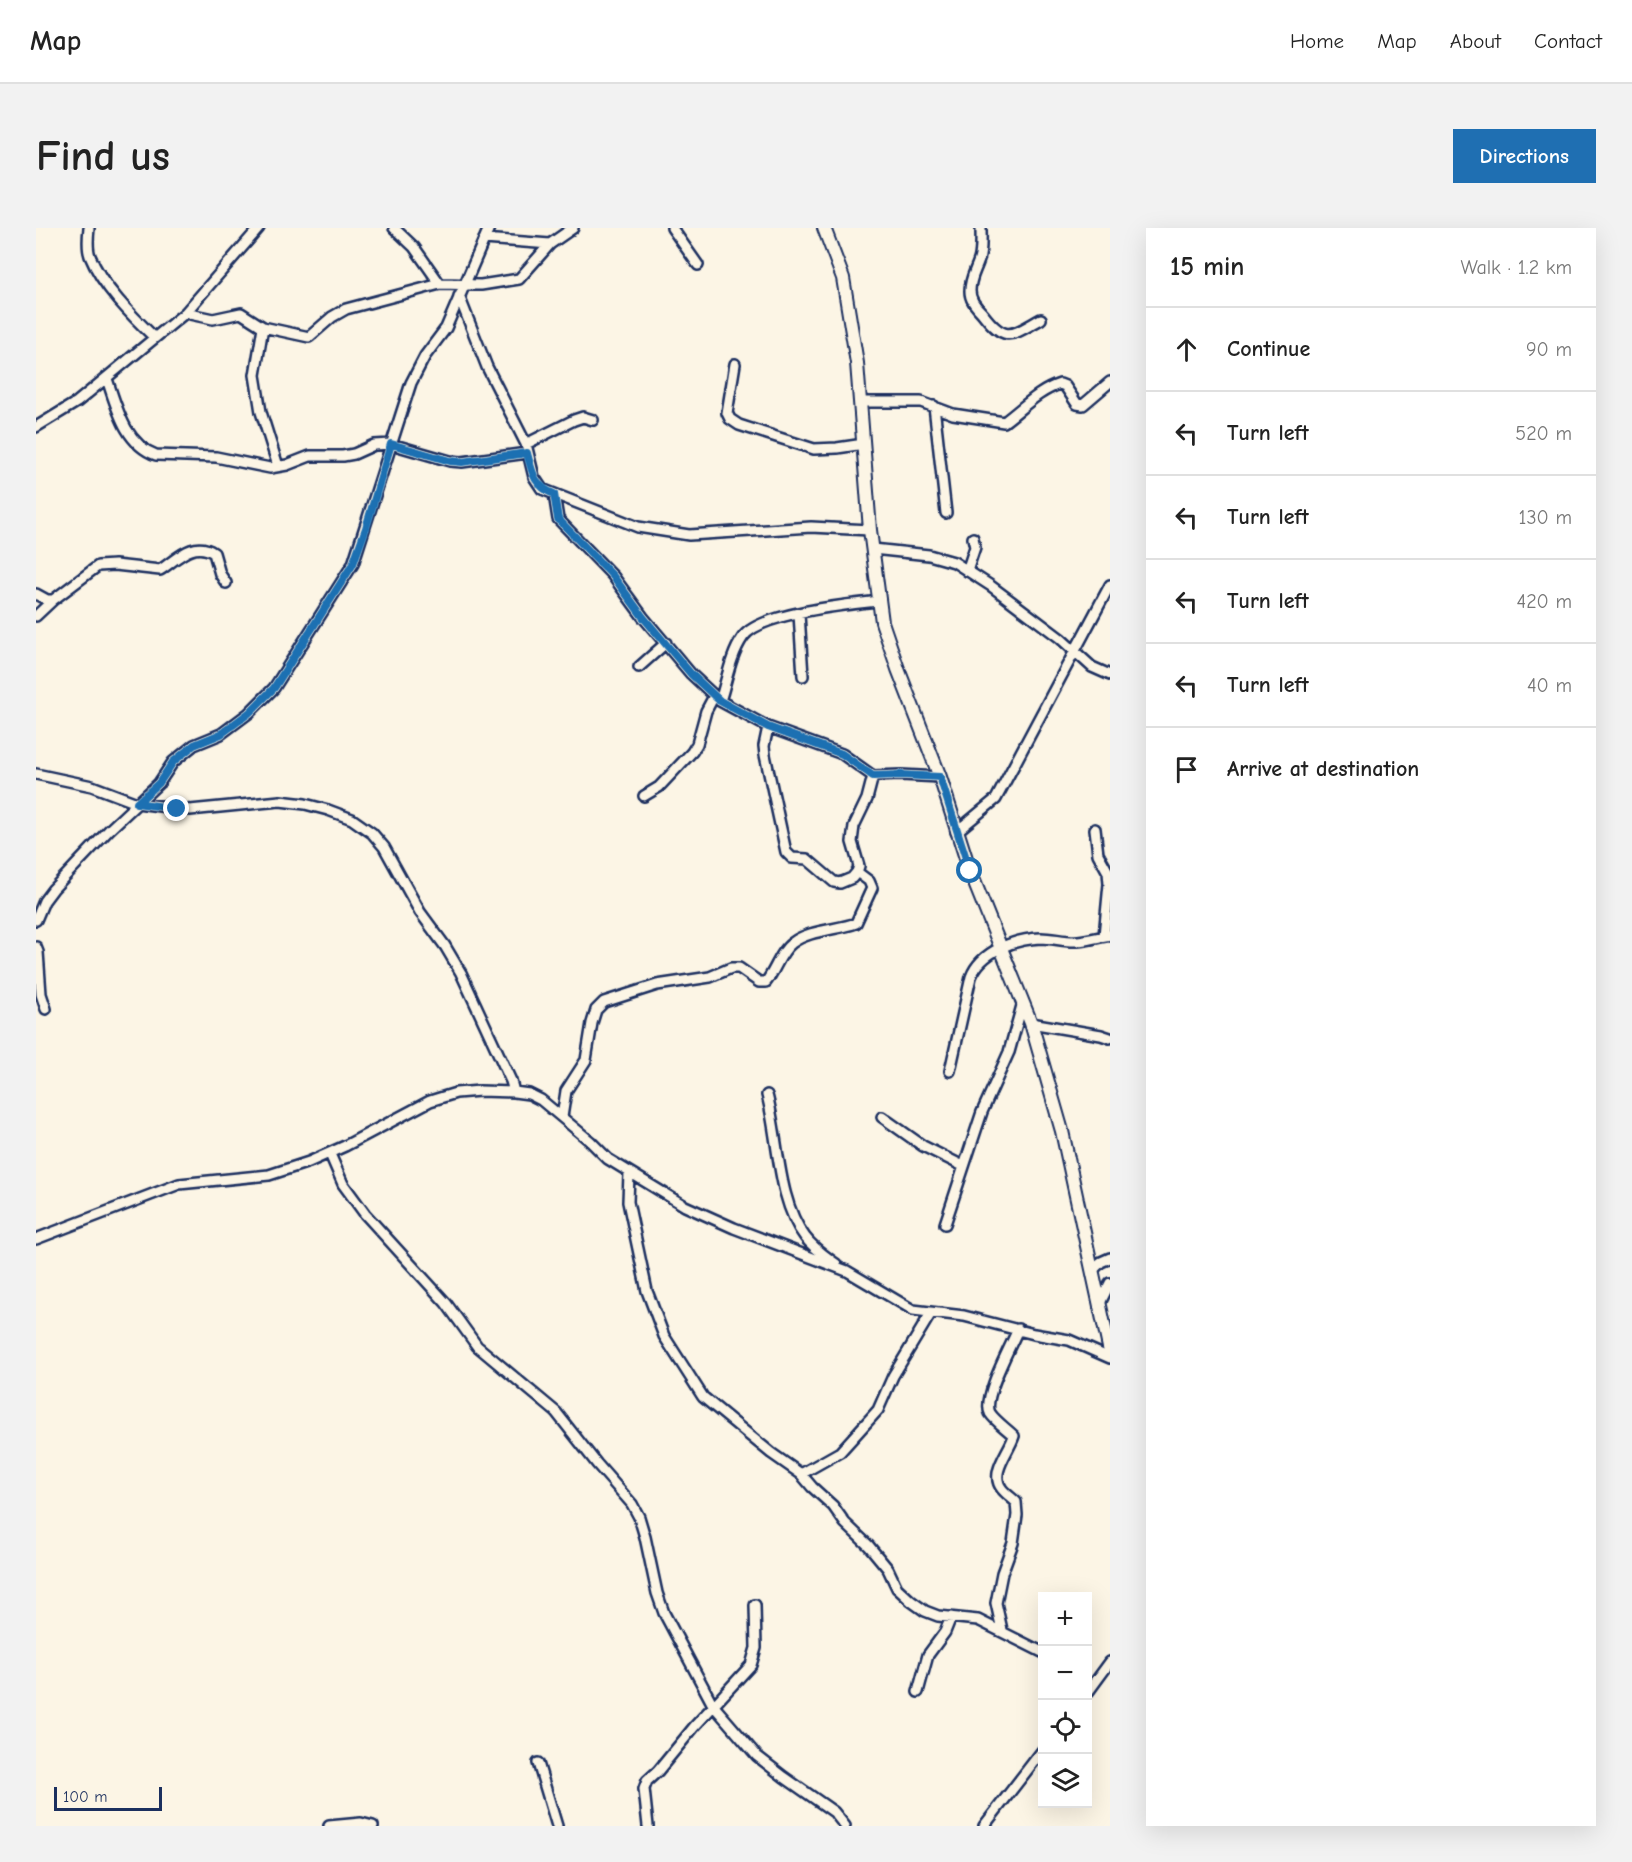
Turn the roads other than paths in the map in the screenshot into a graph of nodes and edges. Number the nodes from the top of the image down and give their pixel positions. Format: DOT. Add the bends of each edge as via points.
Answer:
graph roads {
  1 [pos="89,228"];
  2 [pos="260,228"];
  3 [pos="394,228"];
  4 [pos="489,228"];
  5 [pos="573,228"];
  6 [pos="672,228"];
  7 [pos="824,228"];
  8 [pos="981,228"];
  9 [pos="484,239"];
  10 [pos="550,244"];
  11 [pos="698,265"];
  12 [pos="440,284"];
  13 [pos="464,285"];
  14 [pos="459,296"];
  15 [pos="185,313"];
  16 [pos="1041,319"];
  17 [pos="263,327"];
  18 [pos="155,338"];
  19 [pos="735,364"];
  20 [pos="106,379"];
  21 [pos="1110,382"];
  22 [pos="860,402"];
  23 [pos="934,406"];
  24 [pos="592,420"];
  25 [pos="36,427"];
  26 [pos="391,444"];
  27 [pos="864,444"];
  28 [pos="526,448"];
  29 [pos="278,466"];
  30 [pos="554,494"];
  31 [pos="946,513"];
  32 [pos="870,530"];
  33 [pos="973,538"];
  34 [pos="873,549"];
  35 [pos="967,571"];
  36 [pos="226,583"];
  37 [pos="1110,585"];
  38 [pos="36,594"];
  39 [pos="53,600"];
  40 [pos="879,601"];
  41 [pos="799,614"];
  42 [pos="36,616"];
  43 [pos="666,644"];
  44 [pos="1075,651"];
  45 [pos="639,667"];
  46 [pos="1110,675"];
  47 [pos="803,676"];
  48 [pos="717,698"];
  49 [pos="768,727"];
  50 [pos="36,774"];
  51 [pos="873,776"];
  52 [pos="940,777"];
  53 [pos="644,796"];
  54 [pos="137,803"];
  55 [pos="1095,830"];
  56 [pos="956,832"];
  57 [pos="857,872"];
  58 [pos="36,920"];
  59 [pos="1107,935"];
  60 [pos="1001,946"];
  61 [pos="36,947"];
  62 [pos="1023,1002"];
  63 [pos="46,1009"];
  64 [pos="1031,1023"];
  65 [pos="1110,1038"];
  66 [pos="950,1071"];
  67 [pos="514,1092"];
  68 [pos="767,1095"];
  69 [pos="562,1117"];
  70 [pos="882,1117"];
  71 [pos="330,1154"];
  72 [pos="963,1166"];
  73 [pos="628,1173"];
  74 [pos="945,1224"];
  75 [pos="36,1239"];
  76 [pos="1110,1258"];
  77 [pos="847,1271"];
  78 [pos="1092,1271"];
  79 [pos="1110,1283"];
  80 [pos="1099,1305"];
  81 [pos="931,1313"];
  82 [pos="1018,1329"];
  83 [pos="1110,1352"];
  84 [pos="1110,1358"];
  85 [pos="801,1474"];
  86 [pos="755,1605"];
  87 [pos="951,1617"];
  88 [pos="1002,1630"];
  89 [pos="1038,1650"];
  90 [pos="1110,1662"];
  91 [pos="1092,1678"];
  92 [pos="918,1692"];
  93 [pos="713,1705"];
  94 [pos="1040,1754"];
  95 [pos="538,1763"];
  96 [pos="329,1826"];
  97 [pos="373,1826"];
  98 [pos="557,1826"];
  99 [pos="648,1826"];
  100 [pos="845,1826"];
  101 [pos="984,1826"];
  1 -- 18 [label="street" via="89,251 94,264 120,301"];
  2 -- 15 [label="street"];
  3 -- 12 [label="street" via="414,247"];
  4 -- 9 [label="street"];
  5 -- 10 [label="street"];
  6 -- 11 [label="street"];
  7 -- 22 [label="main road" via="843,278"];
  8 -- 16 [label="street" via="980,259 971,275 971,299 992,326 1006,334 1014,334"];
  9 -- 10 [label="street"];
  9 -- 13 [label="street"];
  10 -- 13 [label="street" via="519,279"];
  12 -- 13 [label="street"];
  12 -- 17 [label="street" via="346,309 309,337"];
  13 -- 14 [label="street"];
  14 -- 26 [label="street" via="446,328 424,356 411,383"];
  14 -- 28 [label="street"];
  15 -- 17 [label="street" via="213,319 241,313"];
  15 -- 18 [label="street"];
  17 -- 29 [label="street" via="255,375 261,412"];
  18 -- 20 [label="street"];
  19 -- 27 [label="street" via="727,413 739,425 814,449"];
  20 -- 25 [label="street"];
  20 -- 29 [label="street" via="128,432 147,452"];
  21 -- 23 [label="street" via="1083,405 1077,404 1065,386 1054,386 1027,401 1005,422 953,414"];
  22 -- 23 [label="street" via="921,402"];
  22 -- 27 [label="main road"];
  23 -- 31 [label="street"];
  24 -- 28 [label="street" via="574,420"];
  26 -- 28 [label="street" via="462,462"];
  26 -- 29 [label="street" via="374,445 343,456 310,456"];
  26 -- 54 [label="street" via="353,564 274,688 221,734 194,745 173,762 159,783"];
  27 -- 32 [label="main road"];
  28 -- 30 [label="street" via="534,477 542,489"];
  30 -- 32 [label="street" via="638,527 689,535 811,527"];
  30 -- 43 [label="street" via="558,519 613,576"];
  32 -- 34 [label="main road"];
  33 -- 35 [label="street" via="975,547"];
  34 -- 35 [label="street" via="929,555 954,562"];
  34 -- 40 [label="main road"];
  35 -- 44 [label="street"];
  36 -- 39 [label="street" via="214,553 195,549 160,570 98,566"];
  37 -- 44 [label="street"];
  38 -- 39 [label="street"];
  39 -- 42 [label="street"];
  40 -- 41 [label="street"];
  40 -- 52 [label="main road" via="898,669"];
  41 -- 47 [label="street"];
  41 -- 48 [label="street" via="756,625 745,634"];
  43 -- 45 [label="street"];
  43 -- 48 [label="street"];
  44 -- 46 [label="street" via="1092,667"];
  44 -- 56 [label="street" via="996,799"];
  48 -- 49 [label="street"];
  48 -- 53 [label="street" via="706,711 692,752 659,787"];
  49 -- 51 [label="street" via="842,754"];
  49 -- 57 [label="street" via="765,755 786,852 792,858 807,859 834,882 852,878"];
  50 -- 54 [label="street" via="92,786"];
  51 -- 52 [label="street"];
  51 -- 57 [label="street" via="854,826 852,842"];
  52 -- 56 [label="main road"];
  54 -- 58 [label="street" via="53,889"];
  54 -- 67 [label="street" via="190,810 280,801 305,804 344,816 372,833 461,973"];
  55 -- 59 [label="street" via="1098,854 1108,872"];
  56 -- 60 [label="main road"];
  57 -- 69 [label="street" via="872,888 856,923 793,942 766,982 731,968 710,977 657,985 603,1002 592,1023 586,1060 566,1091"];
  59 -- 60 [label="street" via="1077,941 1039,938"];
  60 -- 62 [label="main road"];
  60 -- 66 [label="street" via="974,971"];
  61 -- 63 [label="street"];
  62 -- 64 [label="main road"];
  62 -- 72 [label="street" via="1009,1052"];
  64 -- 65 [label="street"];
  64 -- 78 [label="main road" via="1062,1131"];
  67 -- 69 [label="street" via="542,1100"];
  67 -- 71 [label="street" via="456,1093 430,1101"];
  68 -- 77 [label="street" via="785,1191 798,1226 815,1248"];
  69 -- 73 [label="street"];
  70 -- 72 [label="street" via="923,1146"];
  71 -- 75 [label="street" via="269,1175 179,1184"];
  71 -- 93 [label="street" via="343,1184 365,1214 432,1286 477,1346 556,1412 632,1504 645,1537 664,1613"];
  72 -- 74 [label="street"];
  73 -- 77 [label="street" via="706,1215"];
  73 -- 85 [label="street" via="628,1202 638,1254 664,1336 703,1397"];
  76 -- 78 [label="street"];
  77 -- 81 [label="street" via="913,1310"];
  78 -- 80 [label="main road"];
  79 -- 80 [label="street"];
  80 -- 83 [label="main road"];
  81 -- 82 [label="street" via="964,1316"];
  81 -- 85 [label="street" via="893,1376 878,1410 840,1452"];
  82 -- 84 [label="street" via="1069,1340"];
  82 -- 88 [label="street" via="988,1403 990,1413 1014,1436 997,1479 1001,1489 1016,1502 1017,1515 996,1603"];
  85 -- 87 [label="street" via="888,1569 897,1588 925,1611"];
  86 -- 93 [label="street" via="756,1648 751,1665"];
  87 -- 88 [label="street" via="978,1620"];
  87 -- 92 [label="street" via="928,1655"];
  88 -- 89 [label="street"];
  90 -- 91 [label="street"];
  93 -- 99 [label="street" via="647,1781 644,1789"];
  93 -- 100 [label="street" via="757,1756 834,1812"];
  94 -- 101 [label="street"];
  95 -- 98 [label="street"];
  96 -- 97 [label="street" via="362,1822"];
}
